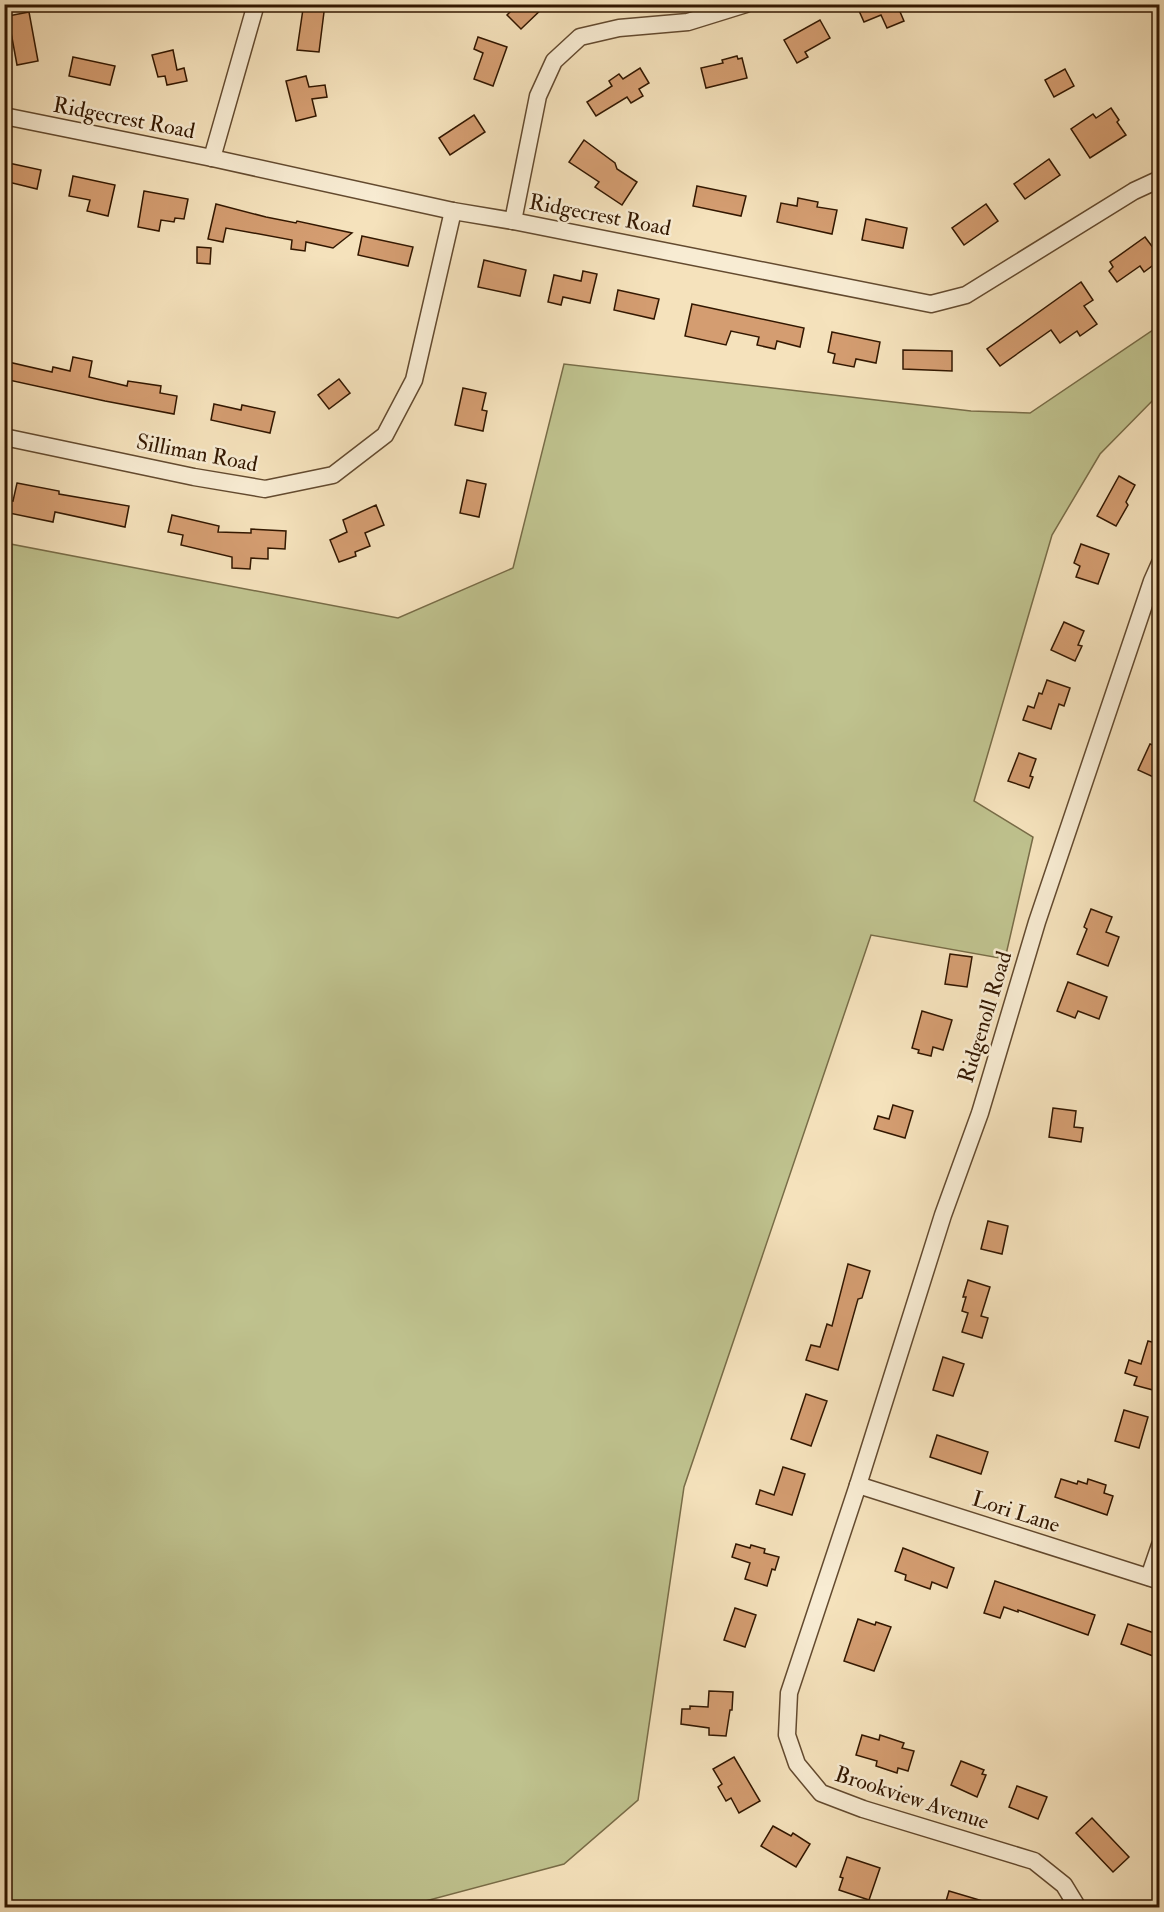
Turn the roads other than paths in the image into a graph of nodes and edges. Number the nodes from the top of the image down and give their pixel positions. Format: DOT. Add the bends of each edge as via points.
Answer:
graph roads {
  1 [pos="256,4"];
  2 [pos="746,4"];
  3 [pos="4,117"];
  4 [pos="212,158"];
  5 [pos="1160,179"];
  6 [pos="453,211"];
  7 [pos="513,221"];
  8 [pos="4,437"];
  9 [pos="1160,563"];
  10 [pos="858,1485"];
  11 [pos="1160,1545"];
  12 [pos="1154,1579"];
  13 [pos="1078,1908"];
  1 -- 4 [label="street"];
  2 -- 7 [label="street" via="688,22 620,28 580,37 555,61 538,96"];
  3 -- 4 [label="street, Ridgecrest Road"];
  4 -- 6 [label="street, Ridgecrest Road"];
  5 -- 7 [label="street, Ridgecrest Road" via="1134,191 966,295 931,304"];
  6 -- 7 [label="street, Ridgecrest Road"];
  6 -- 8 [label="street, Silliman Road" via="414,380 385,435 333,475 265,489"];
  9 -- 10 [label="street, Ridgenoll Road" via="1037,922 980,1113 943,1215"];
  10 -- 12 [label="street, Lori Lane"];
  10 -- 13 [label="street, Brookview Avenue" via="789,1693 787,1735 797,1764 821,1793 1034,1861 1064,1885"];
  11 -- 12 [label="street"];
}
